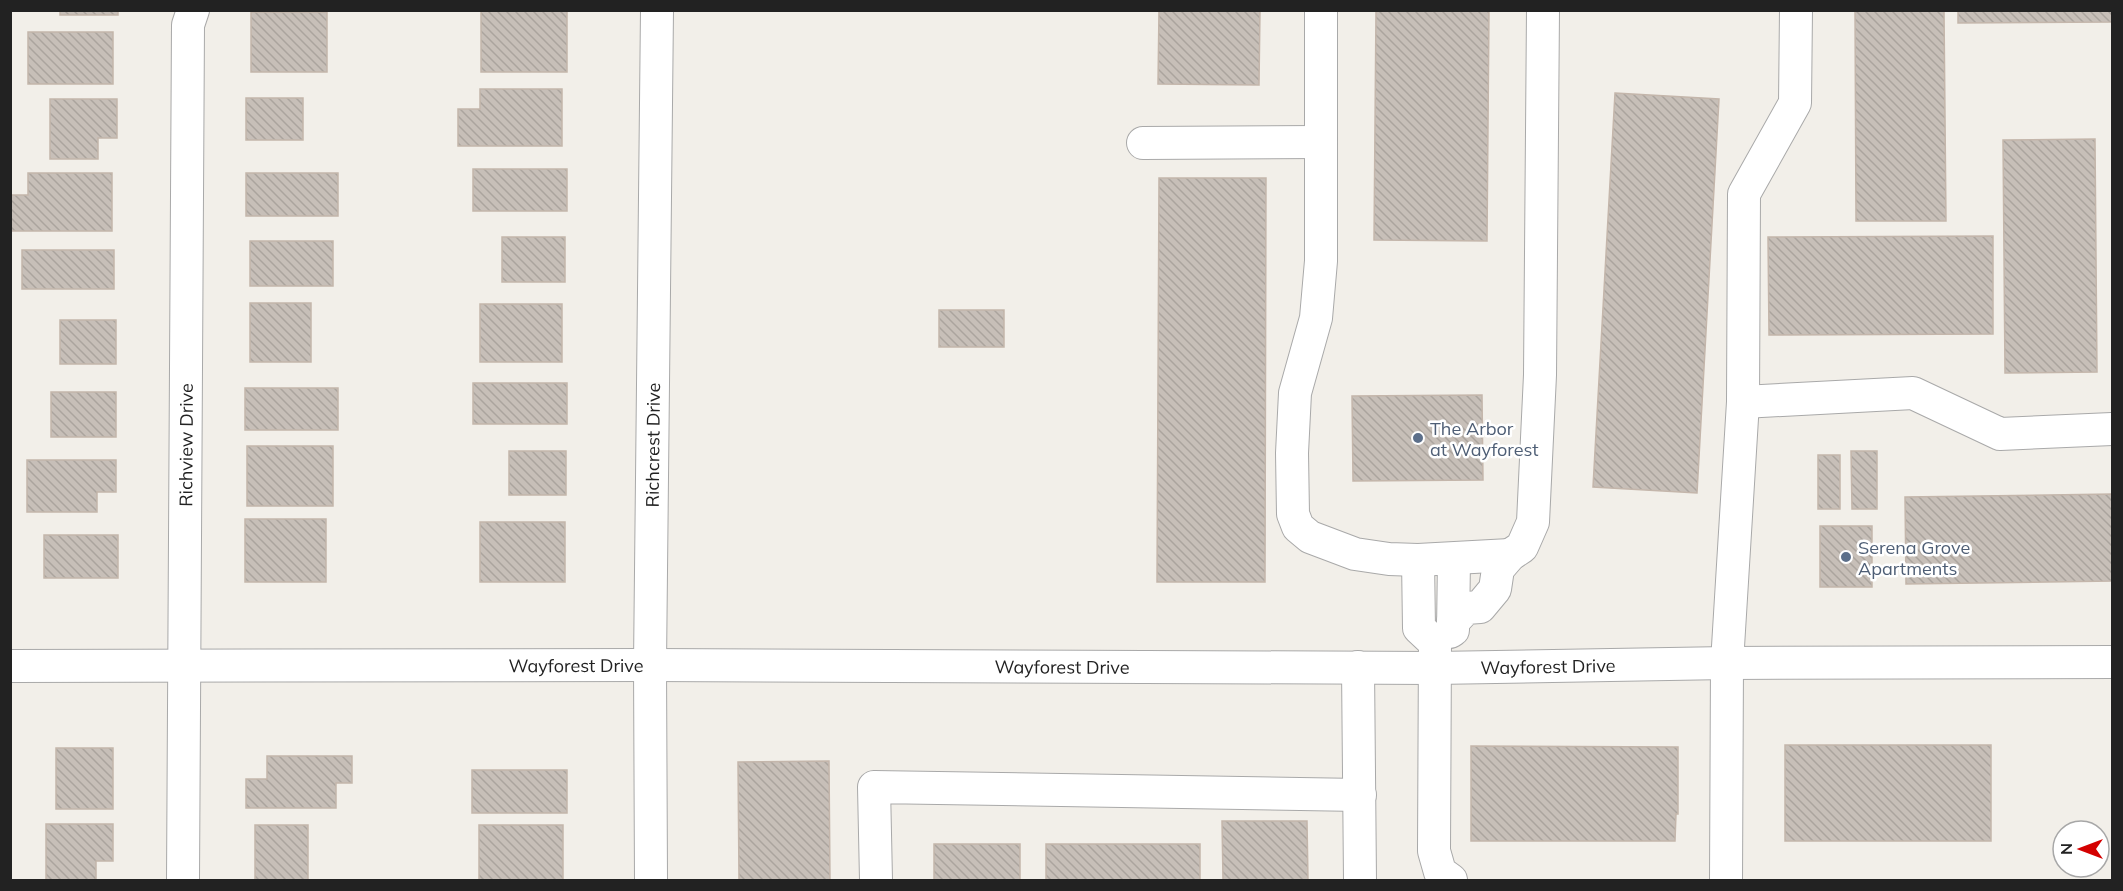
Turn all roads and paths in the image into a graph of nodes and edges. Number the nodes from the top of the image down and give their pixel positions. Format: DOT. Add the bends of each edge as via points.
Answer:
graph roads {
  1 [pos="193,10"];
  2 [pos="657,10"];
  3 [pos="1321,10"];
  4 [pos="1543,10"];
  5 [pos="1796,10"];
  6 [pos="1143,142"];
  7 [pos="1321,142"];
  8 [pos="1743,402"];
  9 [pos="2112,429"];
  10 [pos="1454,559"];
  11 [pos="1418,560"];
  12 [pos="1504,562"];
  13 [pos="1447,635"];
  14 [pos="2112,662"];
  15 [pos="1727,663"];
  16 [pos="650,664"];
  17 [pos="183,665"];
  18 [pos="10,666"];
  19 [pos="1358,667"];
  20 [pos="1360,795"];
  21 [pos="183,880"];
  22 [pos="651,880"];
  23 [pos="876,880"];
  24 [pos="1360,880"];
  25 [pos="1450,880"];
  26 [pos="1726,880"];
  1 -- 17 [label="street, Richview Drive" via="188,26"];
  2 -- 16 [label="street, Richcrest Drive"];
  3 -- 7 [label="street"];
  4 -- 12 [label="street" via="1540,375 1533,522 1522,547"];
  5 -- 8 [label="street" via="1795,103 1744,194"];
  6 -- 7 [label="street"];
  7 -- 11 [label="street" via="1321,261 1316,318 1295,393 1293,514 1298,527 1310,537 1355,554"];
  8 -- 9 [label="street" via="1913,393 2000,434"];
  8 -- 15 [label="street"];
  10 -- 11 [label="street"];
  10 -- 12 [label="street"];
  10 -- 13 [label="street"];
  11 -- 13 [label="street" via="1419,628"];
  12 -- 13 [label="street" via="1495,589"];
  13 -- 15 [label="street, Wayforest Drive"];
  13 -- 19 [label="street, Wayforest Drive"];
  13 -- 25 [label="street" via="1434,851 1440,872"];
  14 -- 15 [label="street, Wayforest Drive"];
  15 -- 26 [label="street"];
  16 -- 17 [label="street, Wayforest Drive"];
  16 -- 19 [label="street, Wayforest Drive"];
  16 -- 22 [label="street, Richcrest Drive"];
  17 -- 18 [label="street, Wayforest Drive"];
  17 -- 21 [label="street, Richview Drive"];
  19 -- 20 [label="street"];
  20 -- 23 [label="street" via="874,788"];
  20 -- 24 [label="street"];
}
